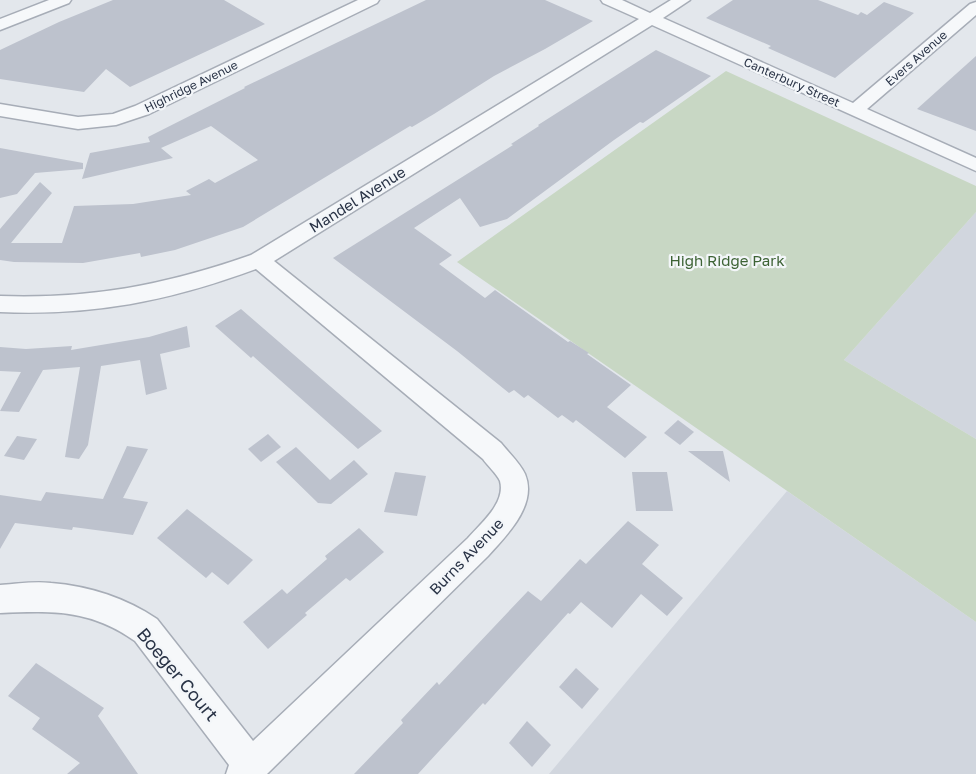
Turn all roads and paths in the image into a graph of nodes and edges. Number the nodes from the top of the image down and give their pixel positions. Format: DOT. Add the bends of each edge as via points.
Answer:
graph roads {
  1 [pos="63,0"];
  2 [pos="371,0"];
  3 [pos="609,0"];
  4 [pos="682,0"];
  5 [pos="976,7"];
  6 [pos="651,19"];
  7 [pos="0,25"];
  8 [pos="0,110"];
  9 [pos="855,110"];
  10 [pos="976,164"];
  11 [pos="259,260"];
  12 [pos="0,304"];
  13 [pos="0,599"];
  14 [pos="247,770"];
  1 -- 7 [label="street"];
  2 -- 8 [label="street, Highridge Avenue" via="142,110 116,119 78,123"];
  3 -- 6 [label="street, Canterbury Street"];
  4 -- 6 [label="street, Mandel Avenue"];
  5 -- 9 [label="street, Evers Avenue"];
  6 -- 9 [label="street, Canterbury Street"];
  6 -- 11 [label="street, Mandel Avenue"];
  9 -- 10 [label="street, Canterbury Street"];
  11 -- 12 [label="street, Mandel Avenue" via="192,284 123,299 38,306"];
  11 -- 14 [label="street, Burns Avenue" via="492,451 513,476 514,498 502,520 478,547"];
  13 -- 14 [label="street, Boeger Court" via="50,597 89,604 126,616 146,630"];
}
